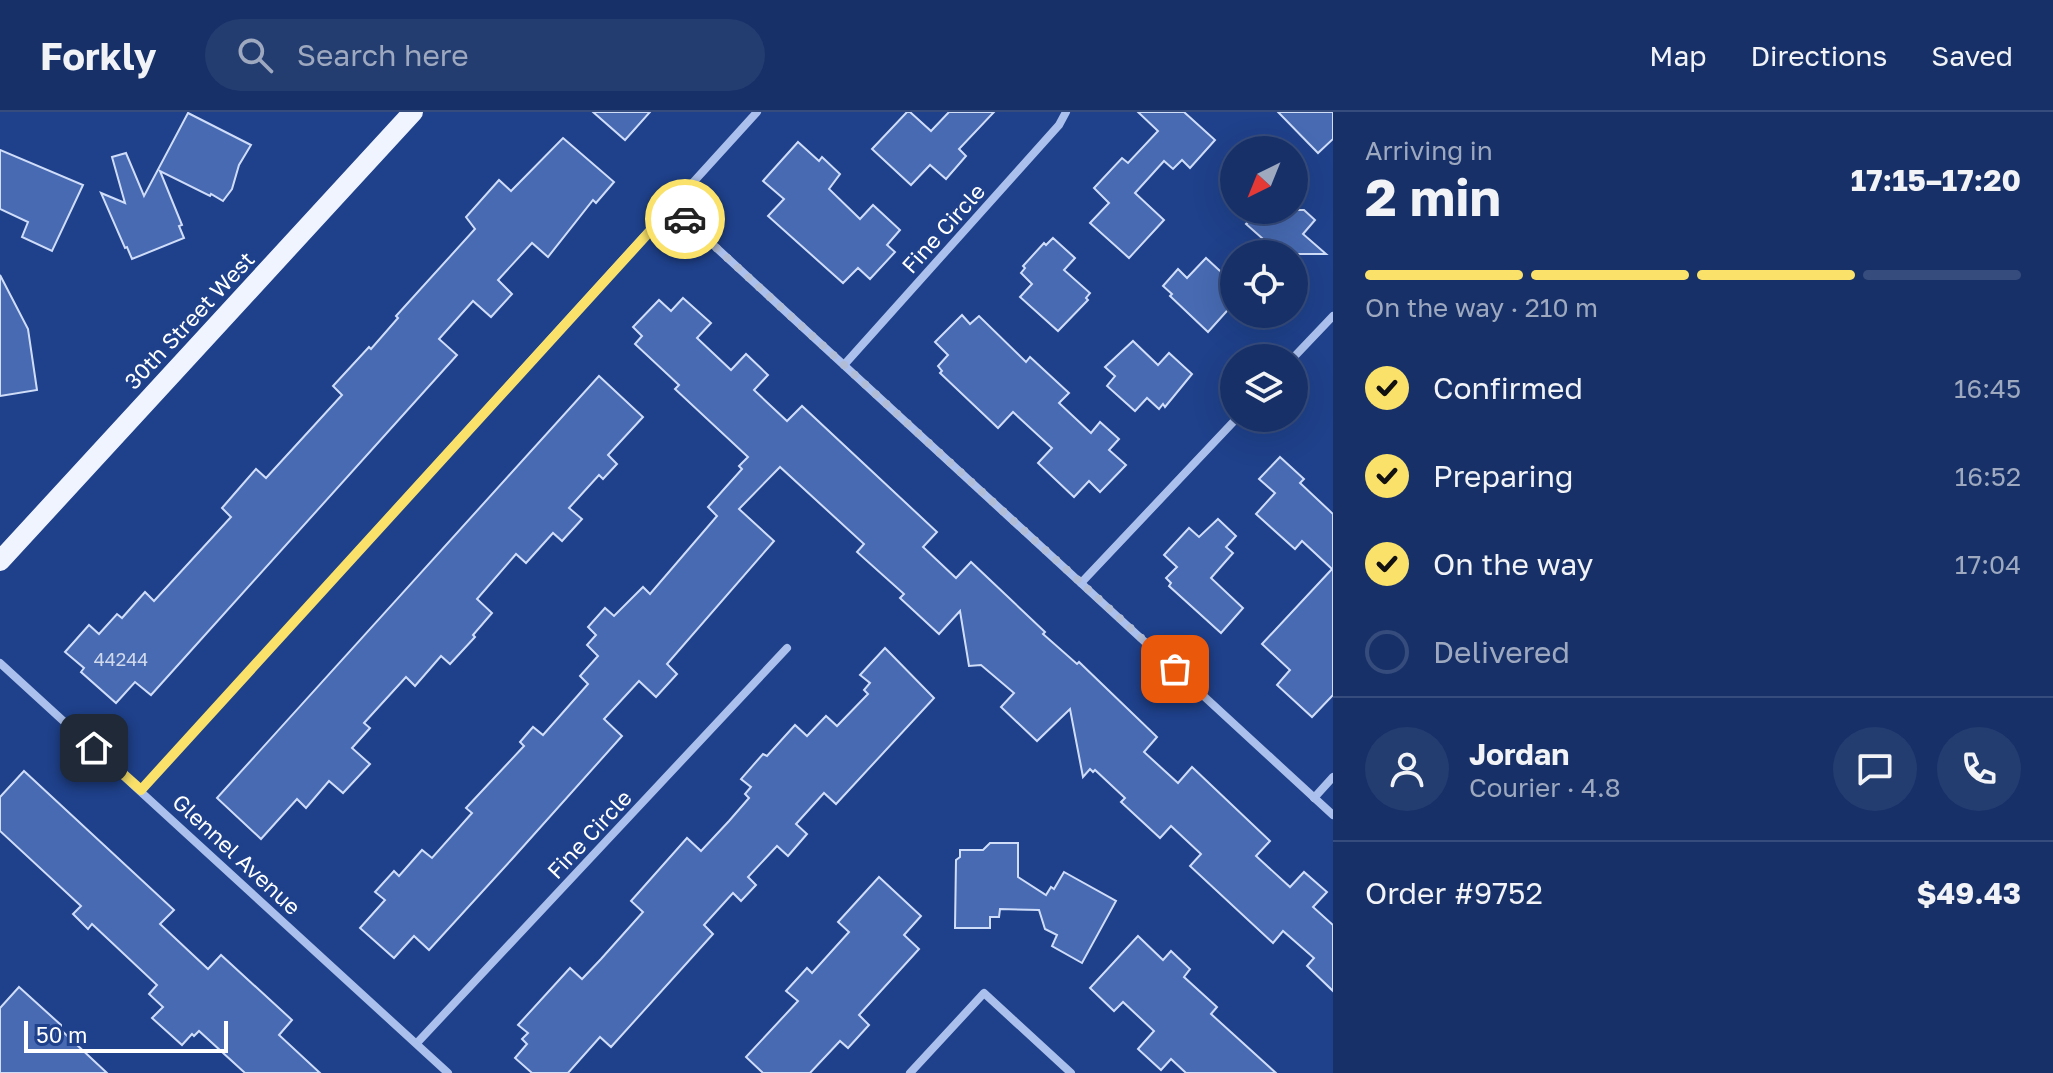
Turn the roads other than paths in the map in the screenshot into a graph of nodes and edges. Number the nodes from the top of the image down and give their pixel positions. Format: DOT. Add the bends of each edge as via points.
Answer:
graph roads {
  1 [pos="413,112"];
  2 [pos="757,112"];
  3 [pos="1066,112"];
  4 [pos="672,207"];
  5 [pos="1333,316"];
  6 [pos="1306,344"];
  7 [pos="844,365"];
  8 [pos="1224,432"];
  9 [pos="0,561"];
  10 [pos="1081,583"];
  11 [pos="787,648"];
  12 [pos="0,663"];
  13 [pos="1333,777"];
  14 [pos="141,790"];
  15 [pos="1314,798"];
  16 [pos="1333,815"];
  17 [pos="417,1043"];
  18 [pos="448,1073"];
  19 [pos="910,1073"];
  20 [pos="1071,1073"];
  1 -- 9 [label="main road, 30th Street West"];
  2 -- 4 [label="street"];
  3 -- 7 [label="street, Fine Circle"];
  4 -- 7 [label="street"];
  4 -- 14 [label="street"];
  5 -- 6 [label="street"];
  7 -- 10 [label="street"];
  8 -- 10 [label="street"];
  10 -- 15 [label="street"];
  11 -- 17 [label="street, Fine Circle"];
  12 -- 14 [label="street, Glennel Avenue"];
  13 -- 15 [label="street"];
  14 -- 17 [label="street, Glennel Avenue"];
  15 -- 16 [label="street"];
  17 -- 18 [label="street, Glennel Avenue"];
  19 -- 20 [label="street" via="984,993"];
}
